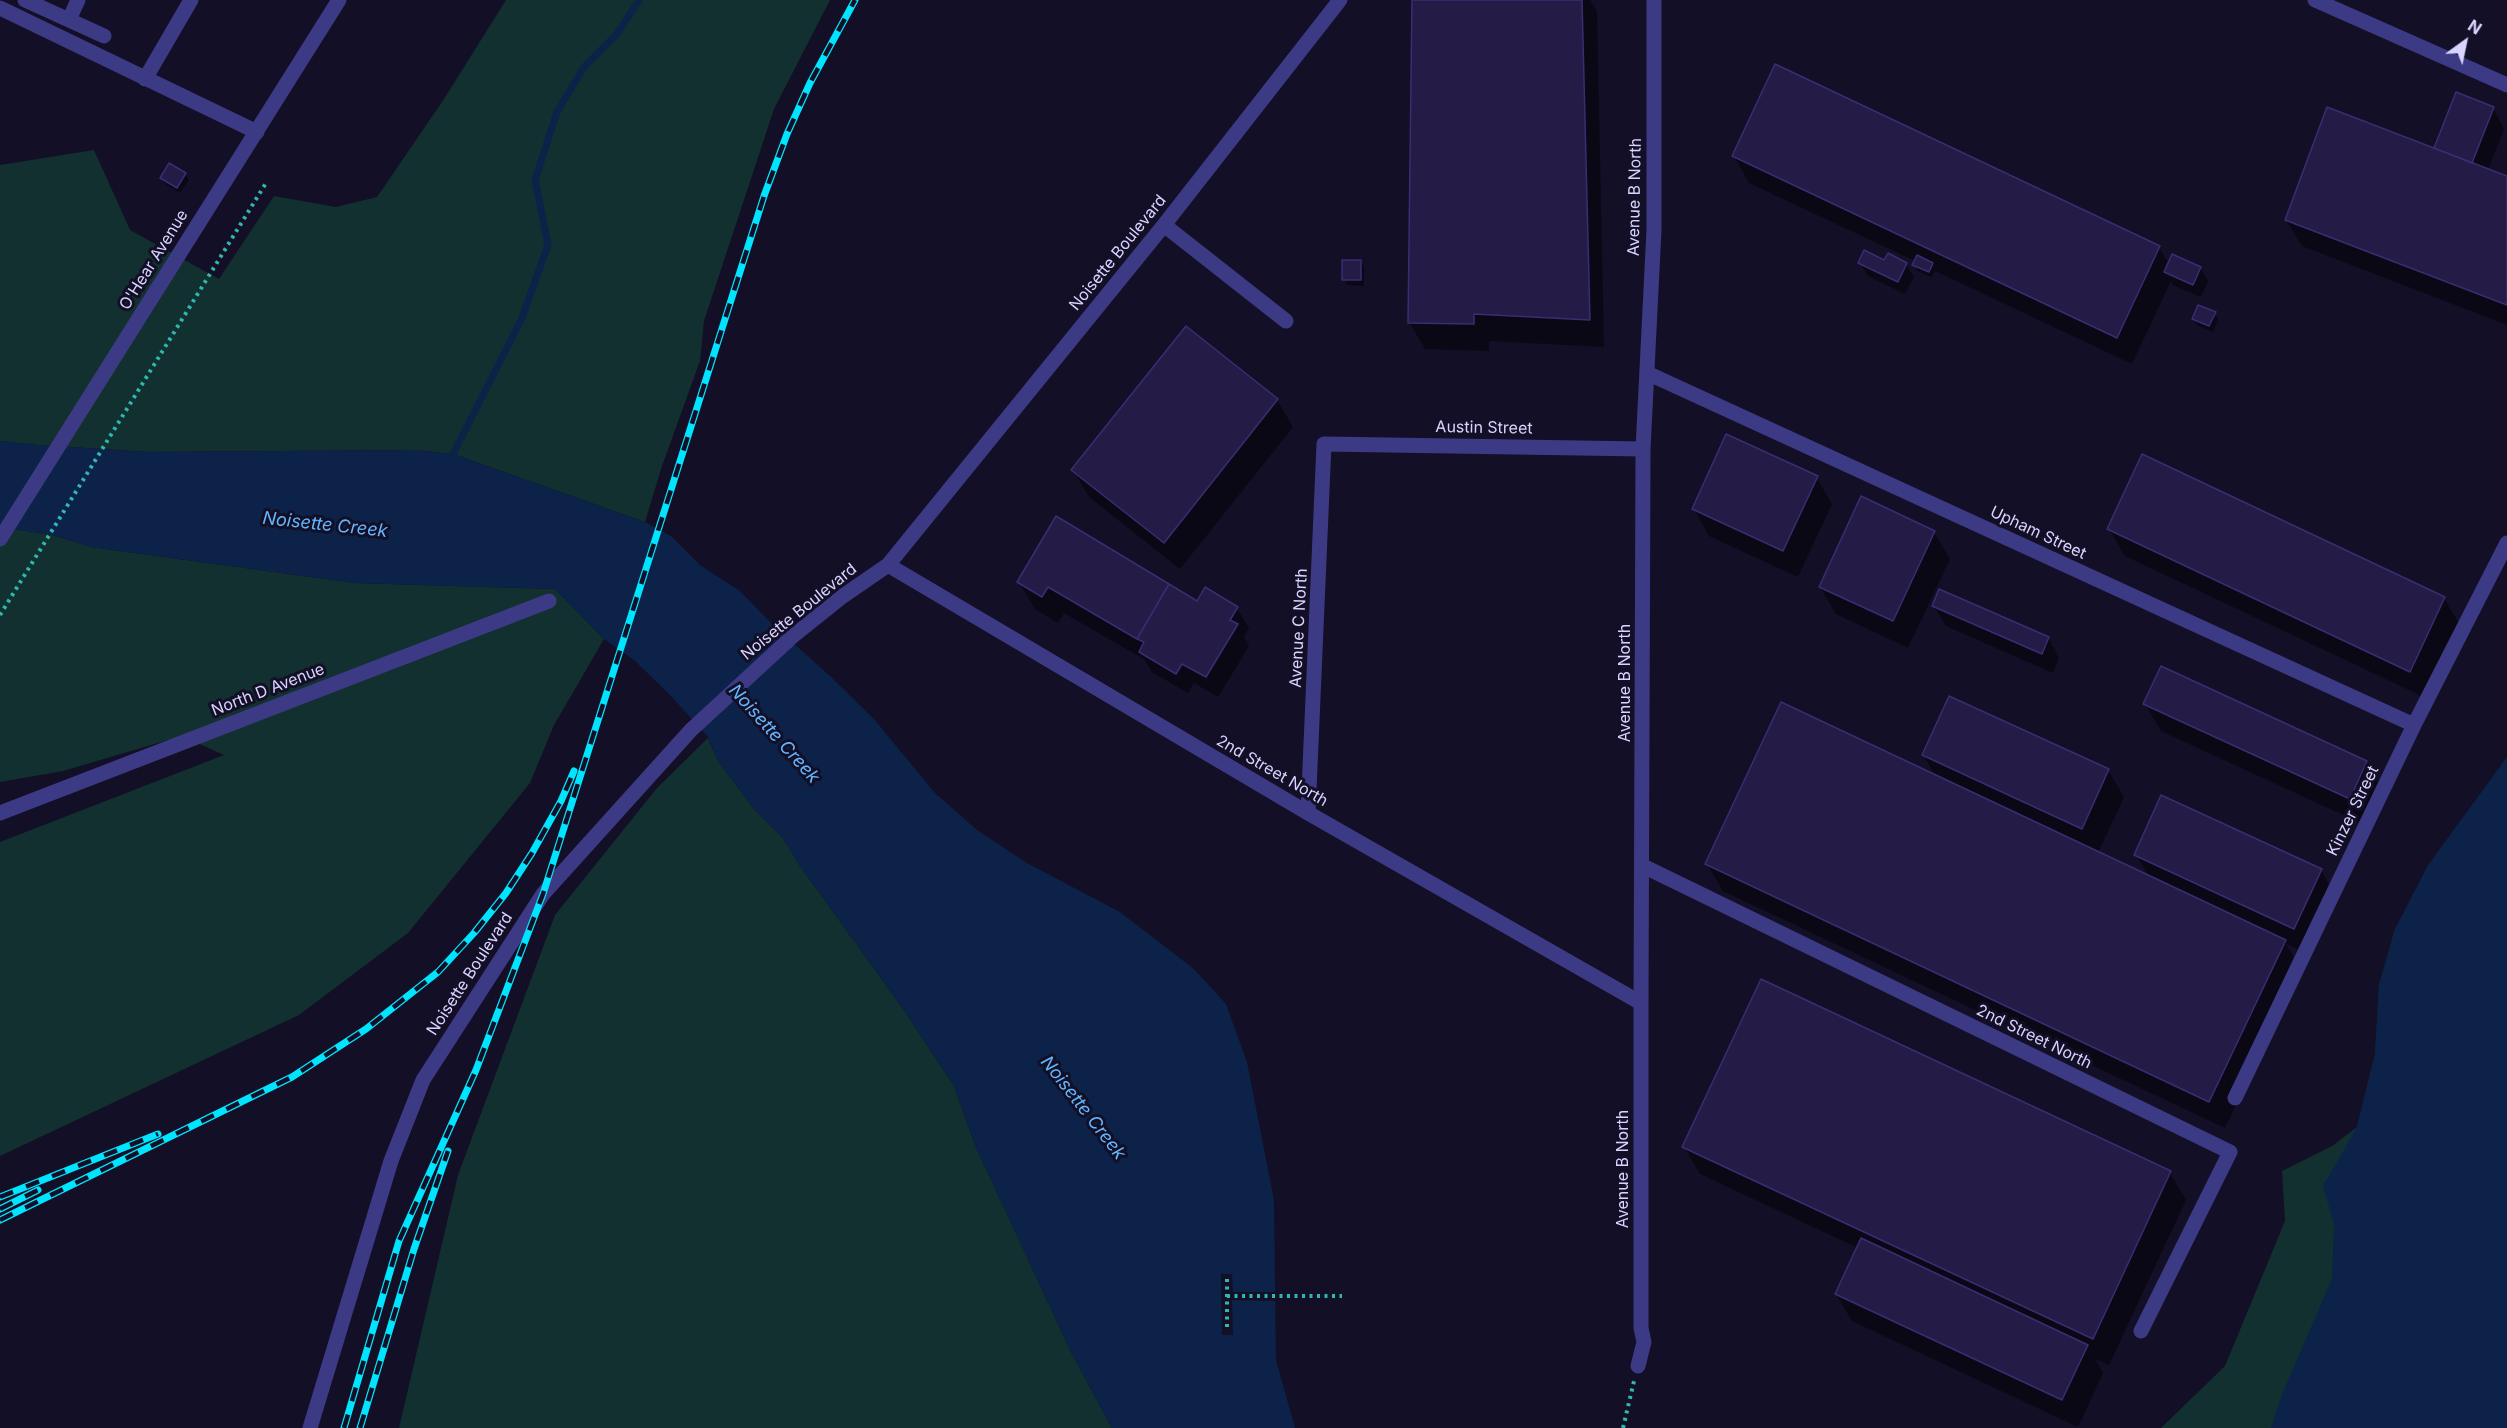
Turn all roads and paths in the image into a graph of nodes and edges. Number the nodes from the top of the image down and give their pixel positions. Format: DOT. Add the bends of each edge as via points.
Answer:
graph roads {
  1 [pos="25,0"];
  2 [pos="78,0"];
  3 [pos="191,0"];
  4 [pos="339,0"];
  5 [pos="1340,0"];
  6 [pos="1654,0"];
  7 [pos="2315,0"];
  8 [pos="0,8"];
  9 [pos="69,20"];
  10 [pos="104,36"];
  11 [pos="145,80"];
  12 [pos="2507,86"];
  13 [pos="257,132"];
  14 [pos="266,183"];
  15 [pos="1164,225"];
  16 [pos="1286,321"];
  17 [pos="1647,373"];
  18 [pos="1324,444"];
  19 [pos="1643,449"];
  20 [pos="0,539"];
  21 [pos="2507,543"];
  22 [pos="888,565"];
  23 [pos="549,601"];
  24 [pos="0,615"];
  25 [pos="2414,725"];
  26 [pos="0,813"];
  27 [pos="1308,813"];
  28 [pos="1643,866"];
  29 [pos="1641,1004"];
  30 [pos="2235,1098"];
  31 [pos="1227,1279"];
  32 [pos="1227,1296"];
  33 [pos="1342,1296"];
  34 [pos="1227,1330"];
  35 [pos="2141,1330"];
  36 [pos="1638,1366"];
  37 [pos="310,1428"];
  38 [pos="1623,1428"];
  1 -- 9 [label="street"];
  2 -- 9 [label="street"];
  3 -- 11 [label="street"];
  4 -- 13 [label="street, O'Hear Avenue"];
  5 -- 15 [label="street, Noisette Boulevard"];
  6 -- 17 [label="street, Avenue B North" via="1654,230"];
  7 -- 12 [label="street"];
  8 -- 11 [label="street"];
  9 -- 10 [label="street"];
  11 -- 13 [label="street"];
  13 -- 20 [label="street, O'Hear Avenue"];
  14 -- 24 [label="path"];
  15 -- 16 [label="street"];
  15 -- 22 [label="street, Noisette Boulevard"];
  17 -- 19 [label="street, Avenue B North"];
  17 -- 25 [label="street, Upham Street"];
  18 -- 19 [label="street, Austin Street"];
  18 -- 27 [label="street, Avenue C North"];
  19 -- 28 [label="street, Avenue B North"];
  21 -- 25 [label="street, Kinzer Street"];
  22 -- 27 [label="street, 2nd Street North"];
  22 -- 37 [label="street, Noisette Boulevard" via="793,636 691,730 543,894 423,1080 391,1161"];
  23 -- 26 [label="street, North D Avenue"];
  25 -- 30 [label="street, Kinzer Street"];
  27 -- 29 [label="street, 2nd Street North"];
  28 -- 29 [label="street, Avenue B North"];
  28 -- 35 [label="street, 2nd Street North" via="2230,1152"];
  29 -- 36 [label="street, Avenue B North" via="1644,1342"];
  31 -- 32 [label="path"];
  32 -- 33 [label="path"];
  32 -- 34 [label="path"];
  36 -- 38 [label="path"];
}
